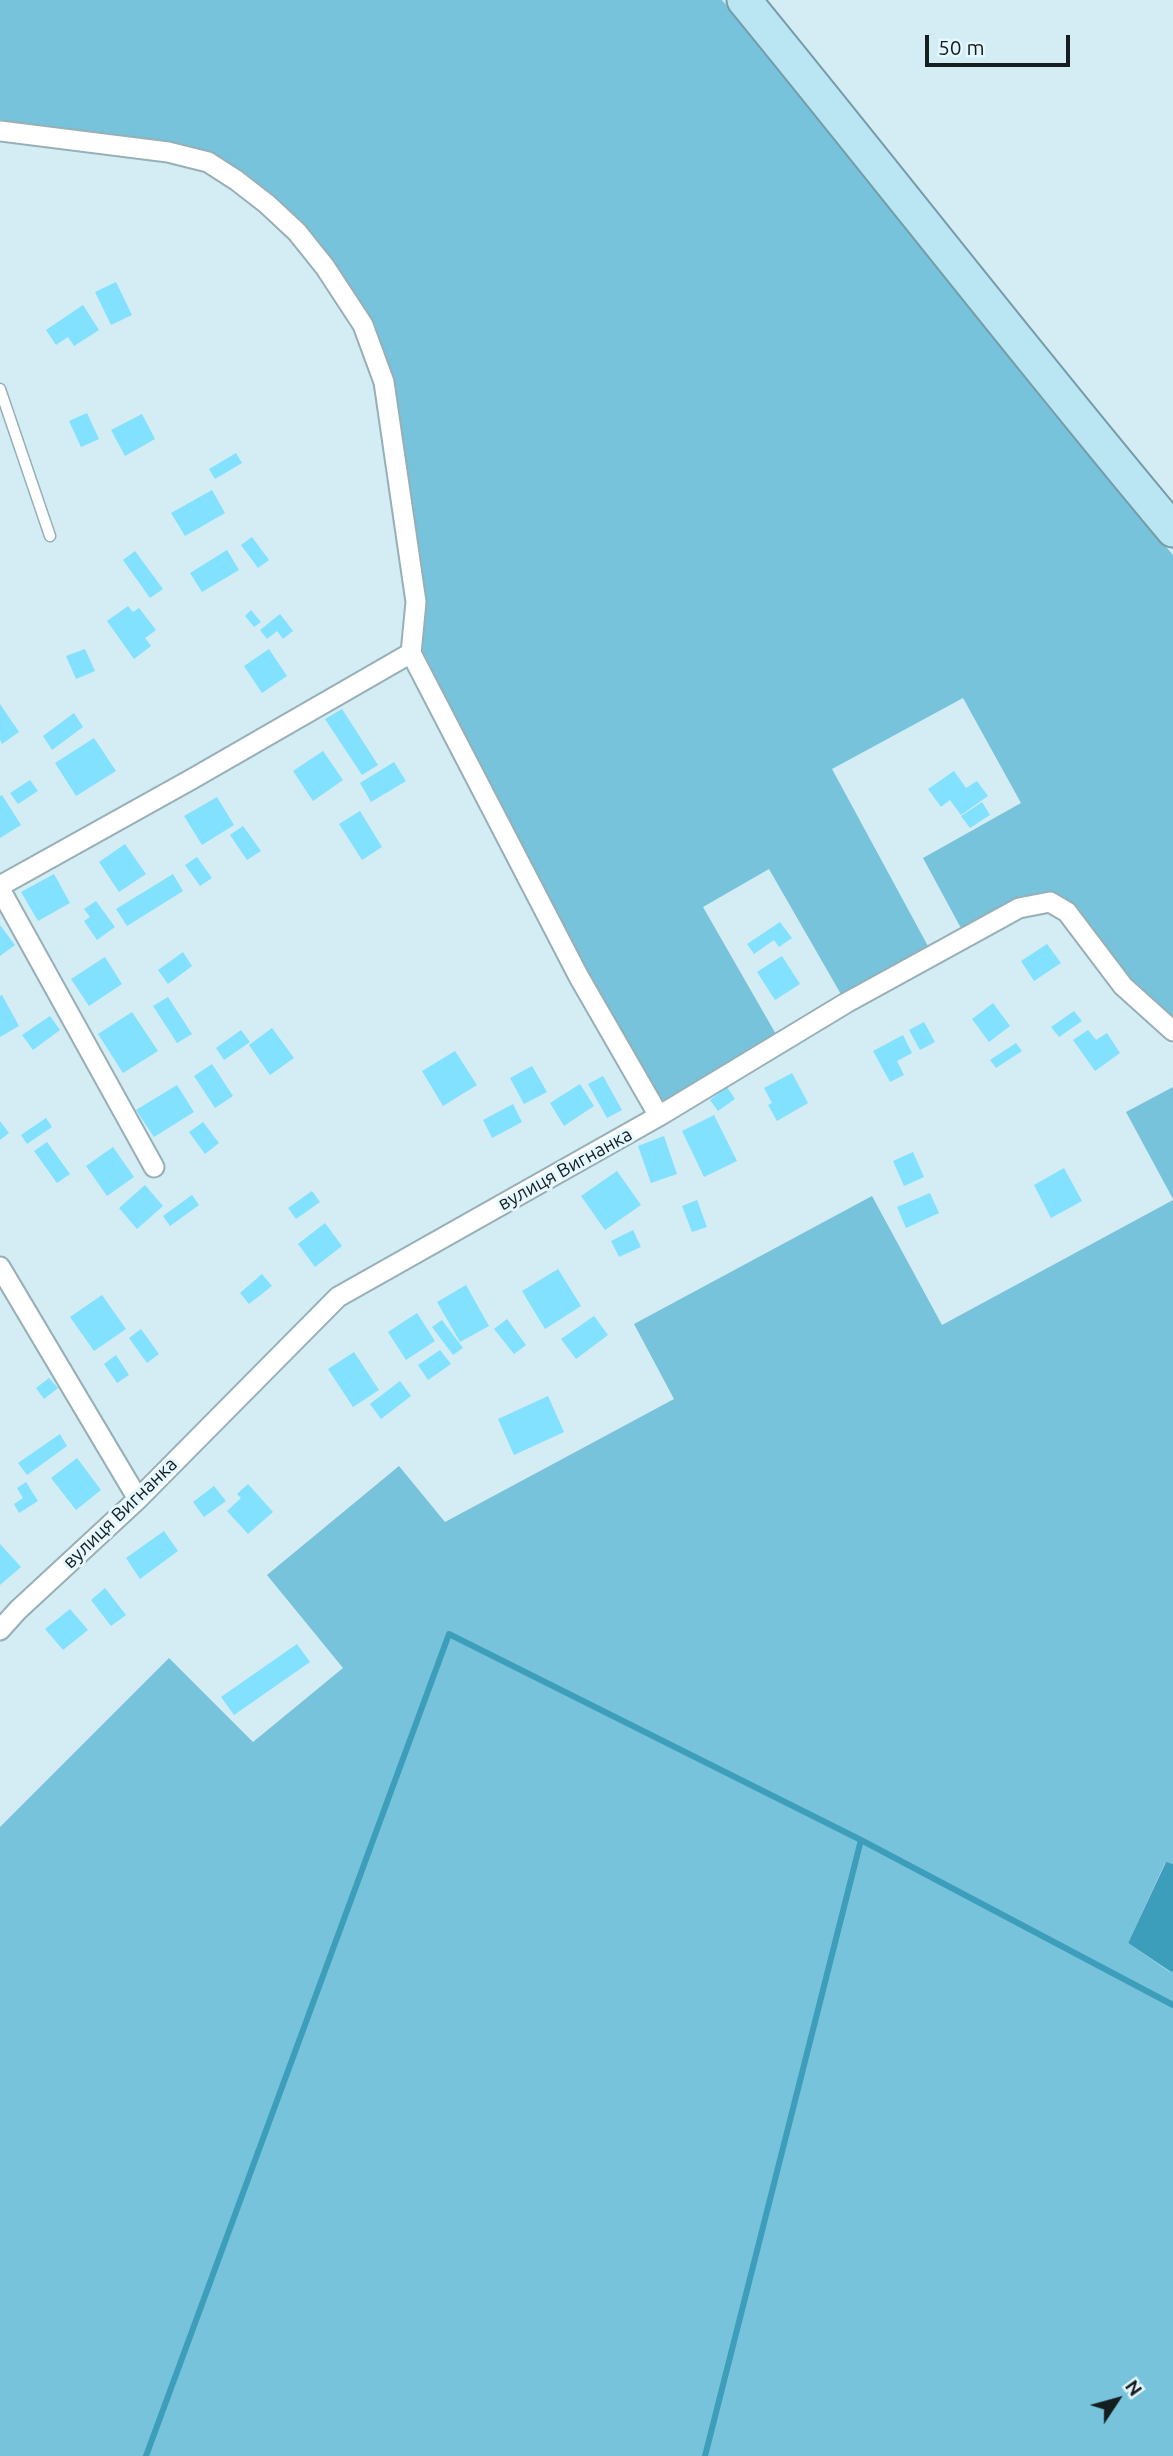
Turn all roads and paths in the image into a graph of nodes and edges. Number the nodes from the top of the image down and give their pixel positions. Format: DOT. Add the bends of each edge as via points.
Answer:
graph roads {
  1 [pos="744,0"];
  2 [pos="0,131"];
  3 [pos="0,389"];
  4 [pos="1173,530"];
  5 [pos="50,536"];
  6 [pos="411,653"];
  7 [pos="0,887"];
  8 [pos="1173,1031"];
  9 [pos="659,1116"];
  10 [pos="154,1167"];
  11 [pos="0,1267"];
  12 [pos="138,1499"];
  13 [pos="0,1630"];
  1 -- 4 [label="highway"];
  2 -- 6 [label="street" via="168,152 208,162 267,204 325,267 363,325 384,382 416,602"];
  3 -- 5 [label="lane"];
  6 -- 7 [label="street"];
  6 -- 9 [label="street" via="579,977"];
  7 -- 10 [label="street"];
  8 -- 9 [label="street, вулиця Вигнанка" via="1123,986 1067,912 1050,902 1019,908 846,1003"];
  9 -- 12 [label="street, вулиця Вигнанка" via="338,1297"];
  11 -- 12 [label="street"];
  12 -- 13 [label="street, вулиця Вигнанка"];
}
